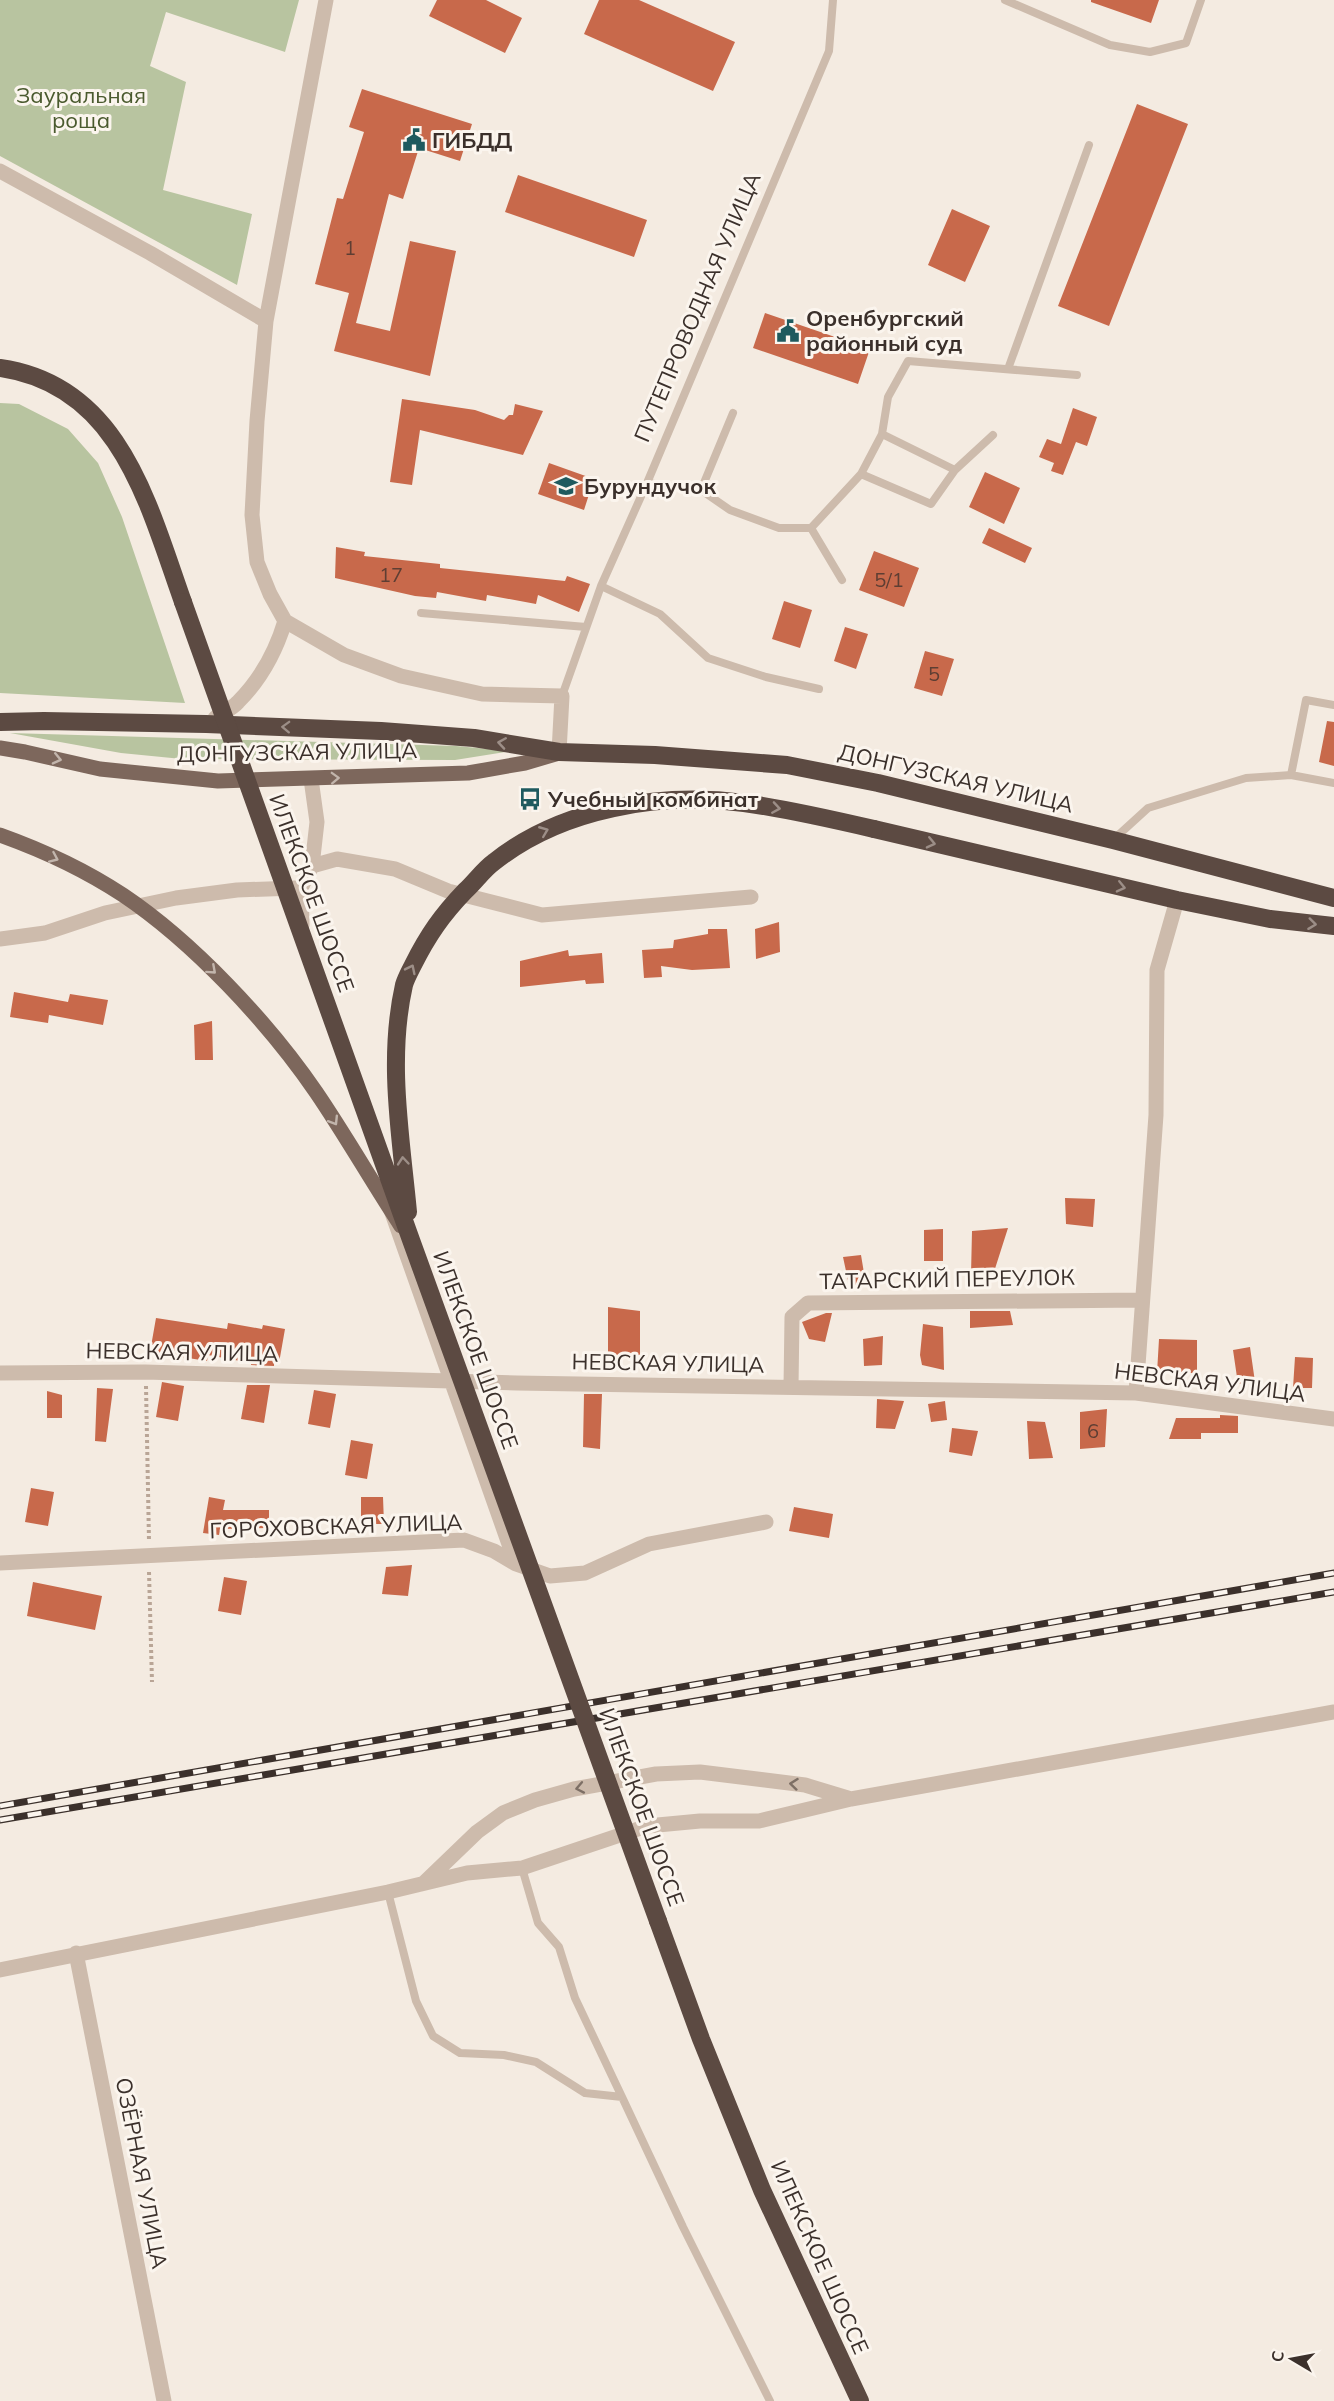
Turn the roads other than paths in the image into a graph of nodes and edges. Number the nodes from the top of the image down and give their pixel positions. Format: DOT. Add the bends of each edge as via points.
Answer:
graph roads {
  1 [pos="326,0"];
  2 [pos="833,0"];
  3 [pos="1005,0"];
  4 [pos="1201,0"];
  5 [pos="1089,145"];
  6 [pos="0,171"];
  7 [pos="266,321"];
  8 [pos="0,368"];
  9 [pos="1008,369"];
  10 [pos="1077,375"];
  11 [pos="733,413"];
  12 [pos="882,434"];
  13 [pos="993,435"];
  14 [pos="955,470"];
  15 [pos="861,474"];
  16 [pos="647,483"];
  17 [pos="701,490"];
  18 [pos="811,528"];
  19 [pos="842,580"];
  20 [pos="601,586"];
  21 [pos="421,613"];
  22 [pos="285,621"];
  23 [pos="586,627"];
  24 [pos="819,689"];
  25 [pos="562,696"];
  26 [pos="1334,705"];
  27 [pos="0,722"];
  28 [pos="206,724"];
  29 [pos="0,748"];
  30 [pos="559,752"];
  31 [pos="1291,775"];
  32 [pos="311,779"];
  33 [pos="1334,783"];
  34 [pos="0,836"];
  35 [pos="1113,840"];
  36 [pos="312,866"];
  37 [pos="301,888"];
  38 [pos="751,897"];
  39 [pos="1334,898"];
  40 [pos="1177,900"];
  41 [pos="1334,926"];
  42 [pos="0,939"];
  43 [pos="411,1240"];
  44 [pos="1142,1300"];
  45 [pos="0,1373"];
  46 [pos="449,1380"];
  47 [pos="791,1388"];
  48 [pos="1136,1393"];
  49 [pos="1334,1419"];
  50 [pos="766,1522"];
  51 [pos="0,1563"];
  52 [pos="516,1564"];
  53 [pos="1334,1712"];
  54 [pos="851,1799"];
  55 [pos="522,1868"];
  56 [pos="423,1884"];
  57 [pos="388,1892"];
  58 [pos="76,1953"];
  59 [pos="0,1970"];
  60 [pos="622,2097"];
  61 [pos="164,2401"];
  62 [pos="770,2401"];
  63 [pos="860,2401"];
  1 -- 7 [label="street"];
  2 -- 16 [label="lane, ПУТЕПРОВОДНАЯ УЛИЦА" via="828,51"];
  3 -- 4 [label="lane" via="1110,45 1150,52 1186,43"];
  5 -- 9 [label="lane"];
  6 -- 7 [label="street"];
  7 -- 22 [label="street" via="252,515 257,562"];
  8 -- 43 [label="highway, ИЛЕКСКОЕ ШОССЕ, bridge" via="35,376 84,404 124,453 151,514"];
  9 -- 10 [label="lane"];
  9 -- 12 [label="lane" via="908,362 888,397"];
  11 -- 17 [label="lane"];
  12 -- 14 [label="lane"];
  12 -- 15 [label="lane"];
  13 -- 14 [label="lane"];
  14 -- 15 [label="lane" via="931,504"];
  15 -- 18 [label="lane"];
  16 -- 17 [label="lane"];
  16 -- 20 [label="lane, ПУТЕПРОВОДНАЯ УЛИЦА"];
  17 -- 18 [label="lane" via="730,510 779,528"];
  18 -- 19 [label="lane"];
  20 -- 23 [label="lane, ПУТЕПРОВОДНАЯ УЛИЦА"];
  20 -- 24 [label="lane" via="660,614 708,658"];
  21 -- 23 [label="lane"];
  22 -- 25 [label="street" via="344,655 401,676 482,693"];
  22 -- 28 [label="street" via="277,646 256,680 237,703"];
  23 -- 25 [label="lane, ПУТЕПРОВОДНАЯ УЛИЦА"];
  25 -- 30 [label="street"];
  26 -- 31 [label="lane" via="1306,700"];
  27 -- 28 [label="highway, ДОНГУЗСКАЯ УЛИЦА"];
  30 -- 28 [label="highway, ДОНГУЗСКАЯ УЛИЦА, one-way" via="474,738"];
  29 -- 32 [label="main road, ДОНГУЗСКАЯ УЛИЦА, one-way" via="100,770 163,777 218,781"];
  32 -- 30 [label="main road, ДОНГУЗСКАЯ УЛИЦА, one-way" via="468,773 525,763"];
  30 -- 35 [label="highway, ДОНГУЗСКАЯ УЛИЦА" via="787,765"];
  31 -- 33 [label="lane"];
  31 -- 35 [label="lane" via="1246,778 1148,808"];
  32 -- 36 [label="street" via="317,822"];
  34 -- 43 [label="main road, one-way, bridge" via="76,868 123,895 222,979 271,1032 316,1092"];
  35 -- 39 [label="highway, ДОНГУЗСКАЯ УЛИЦА"];
  36 -- 37 [label="street"];
  36 -- 38 [label="street" via="337,858 395,869 448,891 542,915"];
  37 -- 42 [label="street" via="237,890 176,898 105,913 45,933"];
  37 -- 46 [label="street" via="302,953"];
  40 -- 41 [label="highway, one-way" via="1270,919"];
  43 -- 40 [label="highway, one-way, bridge" via="395,1071 404,983 429,934 456,901 493,862 536,834 587,814 639,804 690,800 743,803 802,812"];
  40 -- 44 [label="street" via="1156,970 1156,1115"];
  43 -- 63 [label="highway, ИЛЕКСКОЕ ШОССЕ, bridge" via="701,2039 762,2190"];
  44 -- 47 [label="street, ТАТАРСКИЙ ПЕРЕУЛОК" via="808,1303 792,1317"];
  44 -- 48 [label="street"];
  45 -- 46 [label="street, НЕВСКАЯ УЛИЦА" via="145,1372"];
  46 -- 47 [label="street, НЕВСКАЯ УЛИЦА"];
  46 -- 52 [label="street"];
  47 -- 48 [label="street, НЕВСКАЯ УЛИЦА"];
  48 -- 49 [label="street, НЕВСКАЯ УЛИЦА"];
  50 -- 52 [label="street, ГОРОХОВСКАЯ УЛИЦА" via="649,1544 585,1573 550,1576"];
  51 -- 52 [label="street, ГОРОХОВСКАЯ УЛИЦА" via="464,1540"];
  53 -- 54 [label="street"];
  54 -- 55 [label="street" via="759,1821 647,1826"];
  54 -- 56 [label="street, one-way" via="805,1785 700,1772 656,1774 574,1789 503,1813 477,1832"];
  55 -- 56 [label="street" via="467,1873"];
  55 -- 60 [label="lane" via="538,1923 559,1947 575,1998"];
  56 -- 57 [label="street"];
  57 -- 58 [label="street"];
  57 -- 60 [label="lane" via="416,2001 433,2036 460,2053 504,2055 536,2062 585,2093"];
  58 -- 59 [label="street"];
  58 -- 61 [label="street, ОЗЁРНАЯ УЛИЦА"];
  60 -- 62 [label="lane"];
}
